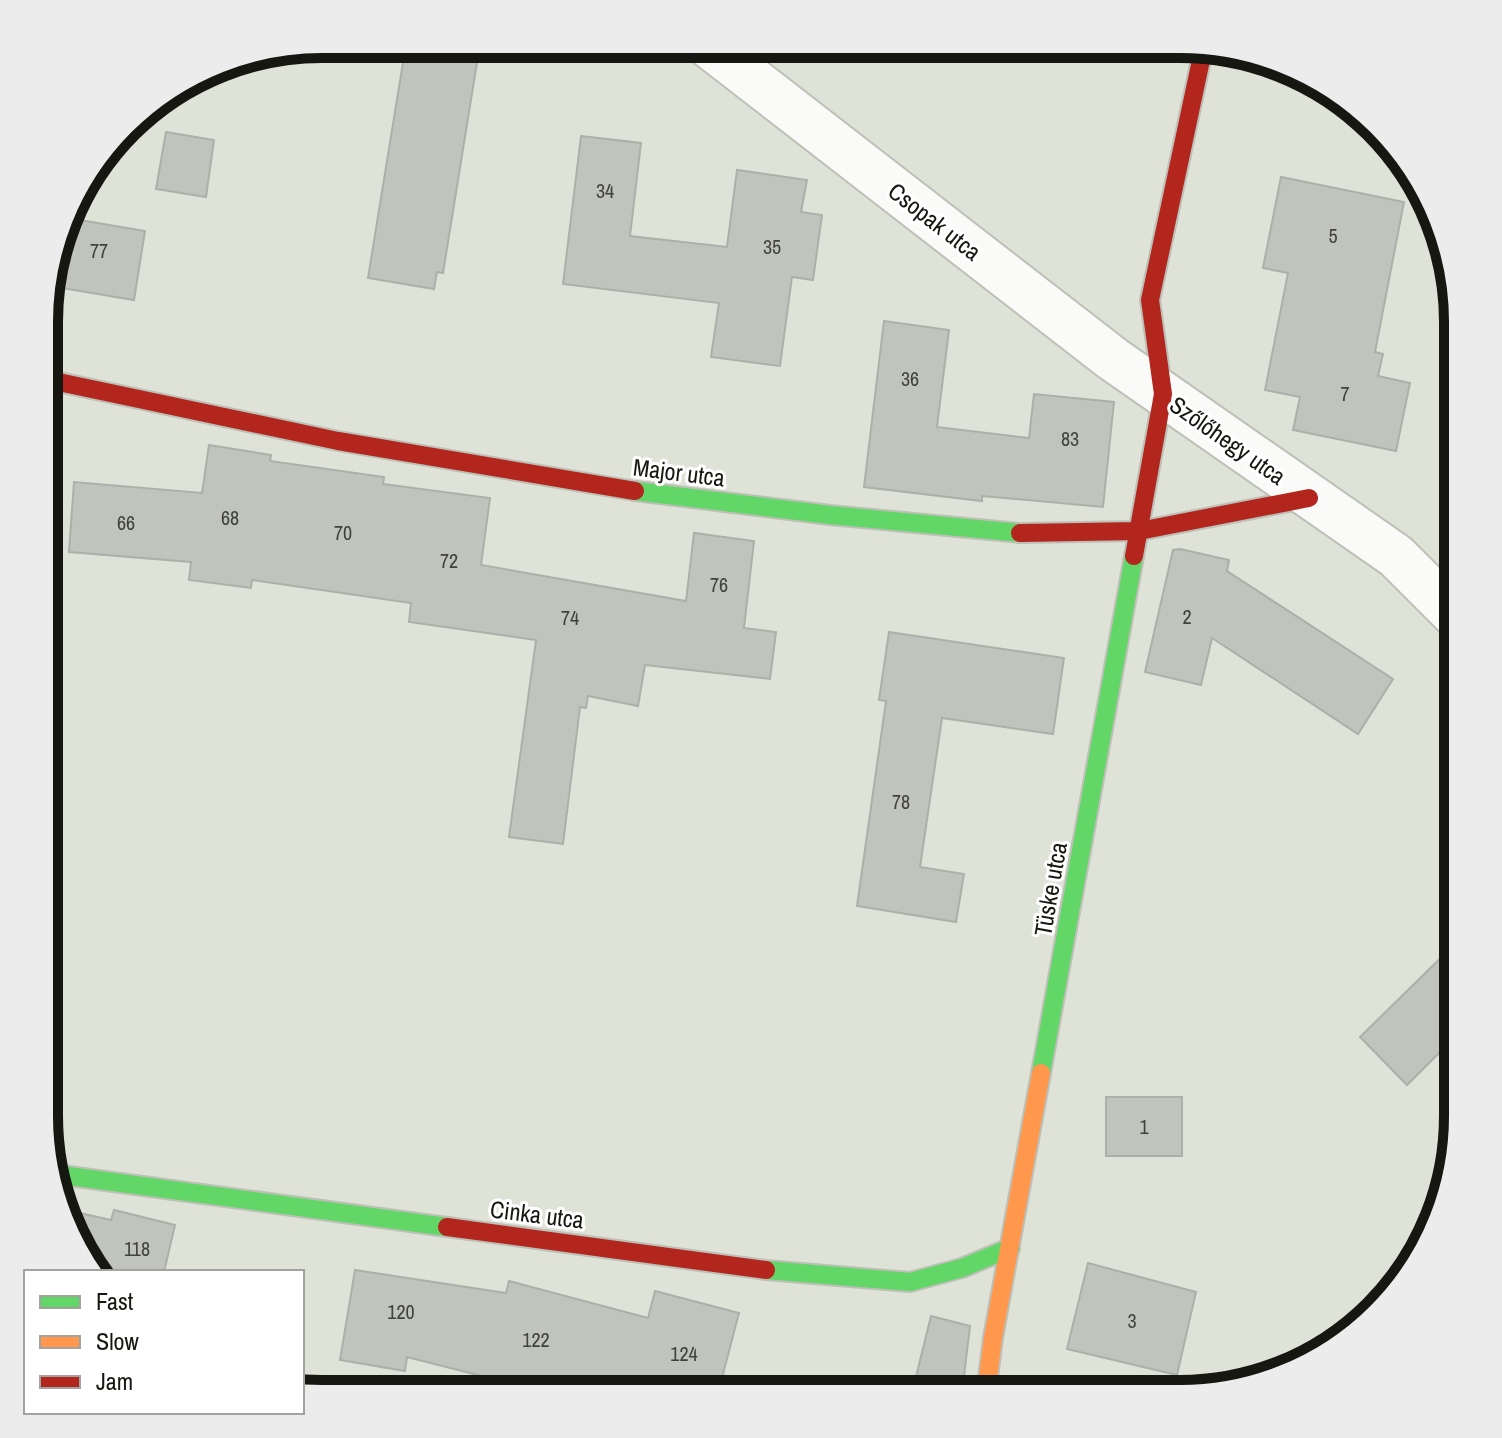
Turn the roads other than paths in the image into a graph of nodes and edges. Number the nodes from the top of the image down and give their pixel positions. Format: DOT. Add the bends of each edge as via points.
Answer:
graph roads {
  1 [pos="725,58"];
  2 [pos="1201,59"];
  3 [pos="58,382"];
  4 [pos="1163,394"];
  5 [pos="1309,498"];
  6 [pos="1139,531"];
  7 [pos="1443,603"];
  8 [pos="65,1175"];
  9 [pos="1010,1248"];
  10 [pos="988,1379"];
  1 -- 4 [label="street, Csopak utca"];
  2 -- 4 [label="street, Szőlőhegy utca" via="1150,300"];
  3 -- 6 [label="street, Major utca" via="338,441 638,492 1030,534"];
  4 -- 5 [label="street, Szőlőhegy utca"];
  4 -- 6 [label="street, Tüske utca"];
  5 -- 6 [label="street, Major utca"];
  5 -- 7 [label="street, Szőlőhegy utca" via="1396,556"];
  6 -- 9 [label="street, Tüske utca"];
  8 -- 9 [label="street, Cinka utca" via="796,1274 910,1282"];
  9 -- 10 [label="street, Tüske utca"];
}
